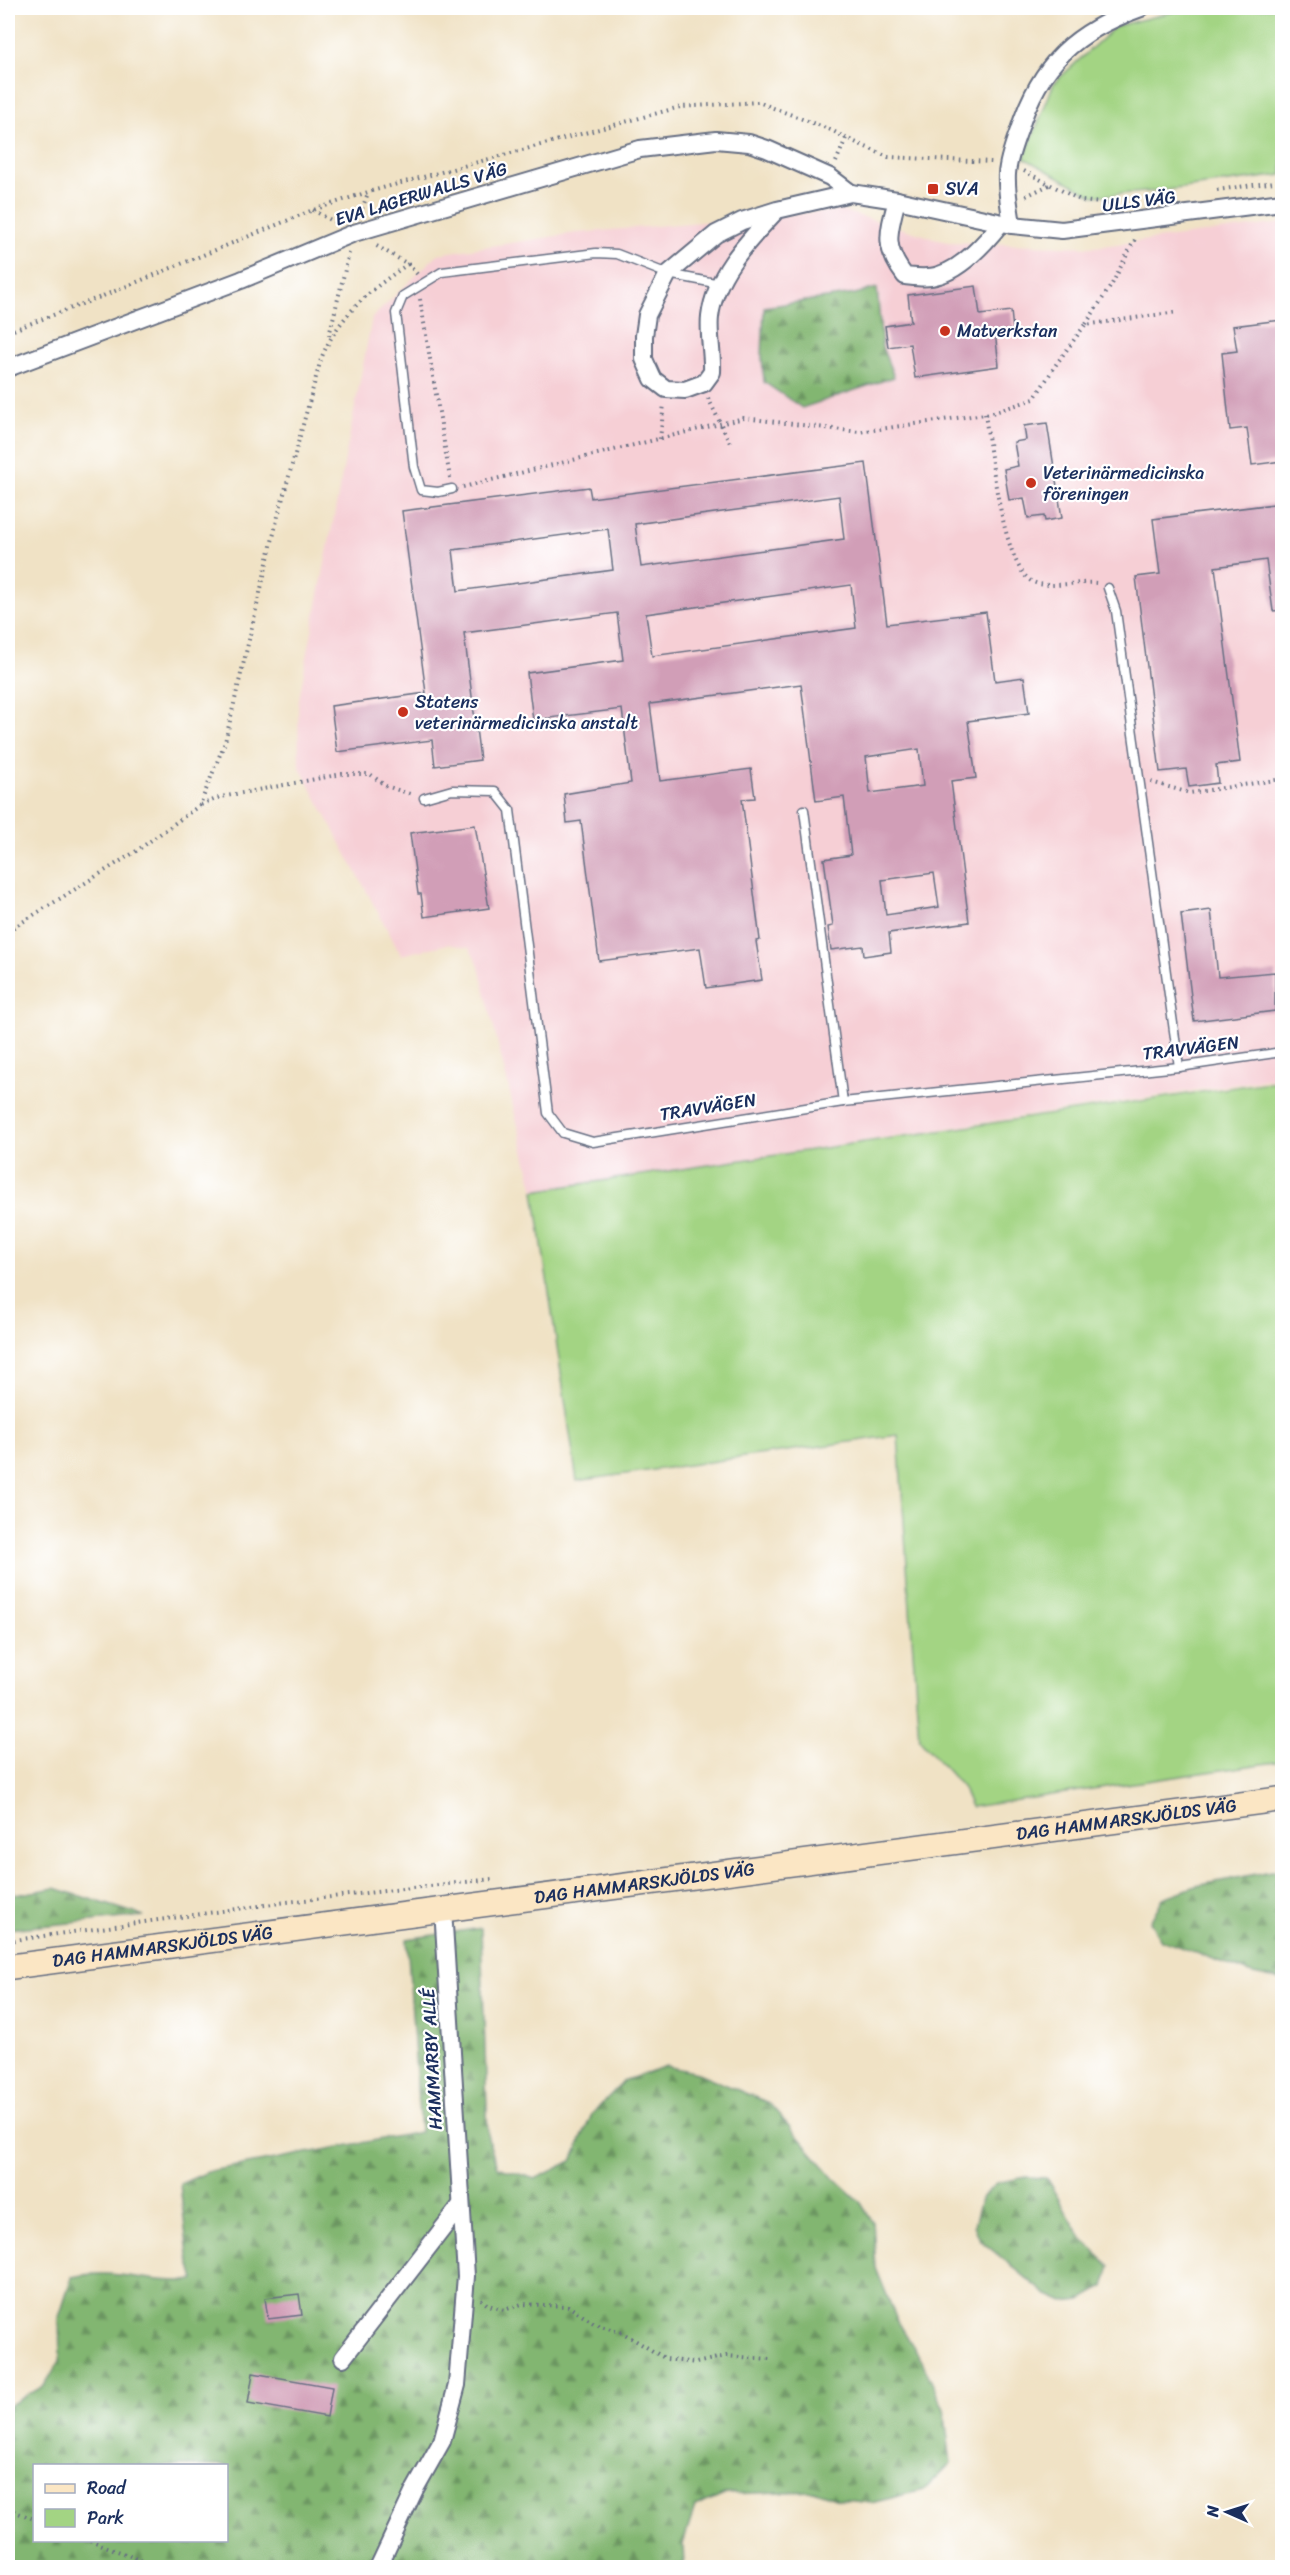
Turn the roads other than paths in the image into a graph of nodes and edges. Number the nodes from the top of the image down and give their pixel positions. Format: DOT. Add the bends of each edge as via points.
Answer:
graph roads {
  1 [pos="1140,8"];
  2 [pos="851,193"];
  3 [pos="897,200"];
  4 [pos="1282,202"];
  5 [pos="777,210"];
  6 [pos="1007,224"];
  7 [pos="668,274"];
  8 [pos="720,284"];
  9 [pos="8,368"];
  10 [pos="452,489"];
  11 [pos="1108,588"];
  12 [pos="424,798"];
  13 [pos="804,810"];
  14 [pos="1282,1052"];
  15 [pos="1179,1067"];
  16 [pos="843,1102"];
  17 [pos="1282,1798"];
  18 [pos="443,1910"];
  19 [pos="8,1967"];
  20 [pos="460,2206"];
  21 [pos="343,2358"];
  22 [pos="378,2568"];
  1 -- 6 [label="street" via="1107,20 1072,43 1046,73 1026,108 1008,163"];
  2 -- 3 [label="street, ULLS VÄG"];
  2 -- 5 [label="street, ULLS VÄG"];
  2 -- 9 [label="street, EVA LAGERWALLS VÄG" via="830,177 749,143 717,140 640,149 354,233"];
  3 -- 6 [label="street, ULLS VÄG"];
  3 -- 6 [label="street" via="888,234 892,256 905,276 939,275 956,267"];
  4 -- 6 [label="street, ULLS VÄG" via="1062,230"];
  5 -- 7 [label="street, ULLS VÄG" via="716,234"];
  5 -- 8 [label="street" via="742,248"];
  7 -- 8 [label="lane"];
  7 -- 8 [label="street, ULLS VÄG" via="647,315 644,336 644,359 653,379 666,389 685,390 700,385 712,372 710,318"];
  7 -- 10 [label="lane" via="617,254 596,253 442,272 403,296 396,313 414,467 422,490"];
  11 -- 15 [label="lane" via="1116,611"];
  12 -- 16 [label="lane, TRAVVÄGEN" via="452,790 495,791 510,810 548,1113 564,1133 592,1142"];
  13 -- 16 [label="lane"];
  14 -- 15 [label="lane, TRAVVÄGEN"];
  15 -- 16 [label="lane, TRAVVÄGEN"];
  17 -- 18 [label="main road, DAG HAMMARSKJÖLDS VÄG"];
  18 -- 19 [label="main road, DAG HAMMARSKJÖLDS VÄG"];
  18 -- 20 [label="street, HAMMARBY ALLÉ"];
  20 -- 21 [label="street"];
  20 -- 22 [label="street, HAMMARBY ALLÉ" via="466,2276 457,2385 442,2441"];
}
